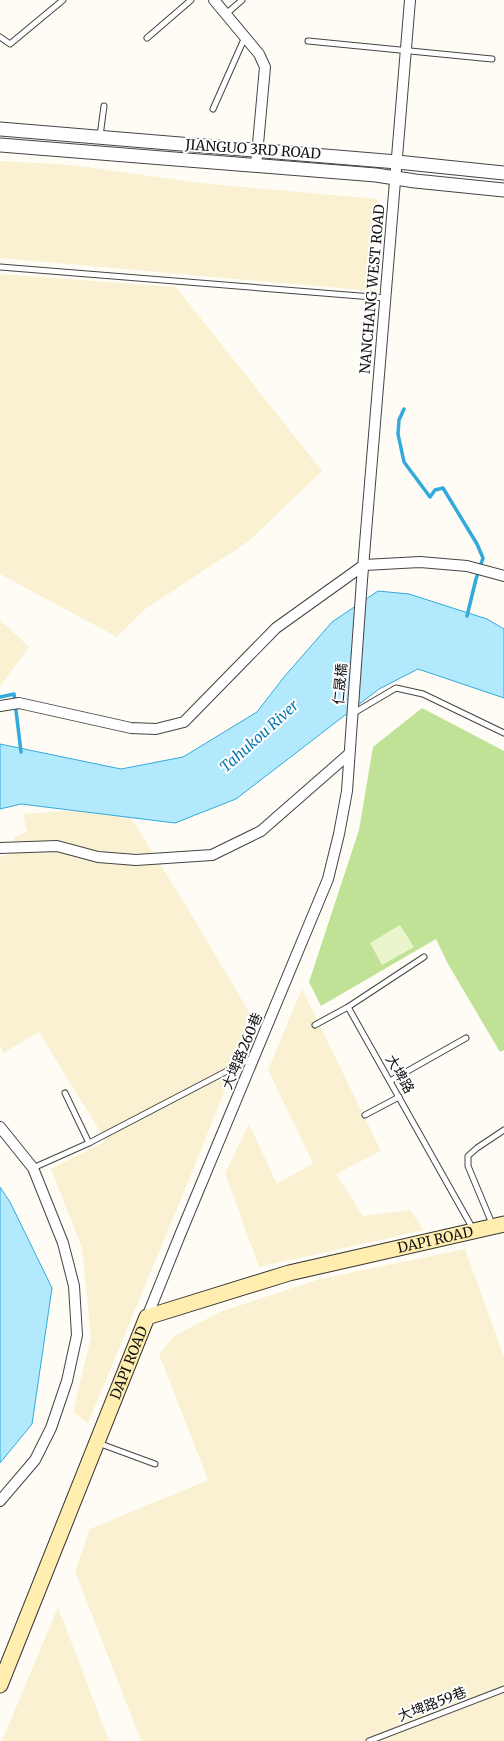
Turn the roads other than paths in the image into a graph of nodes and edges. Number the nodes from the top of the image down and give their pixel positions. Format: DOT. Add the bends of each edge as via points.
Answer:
graph roads {
  1 [pos="63,0"];
  2 [pos="191,0"];
  3 [pos="214,0"];
  4 [pos="242,0"];
  5 [pos="410,0"];
  6 [pos="226,14"];
  7 [pos="0,37"];
  8 [pos="245,37"];
  9 [pos="147,38"];
  10 [pos="308,41"];
  11 [pos="406,50"];
  12 [pos="492,59"];
  13 [pos="104,106"];
  14 [pos="213,109"];
  15 [pos="0,129"];
  16 [pos="100,137"];
  17 [pos="0,145"];
  18 [pos="258,150"];
  19 [pos="397,162"];
  20 [pos="256,166"];
  21 [pos="504,173"];
  22 [pos="395,178"];
  23 [pos="504,190"];
  24 [pos="0,267"];
  25 [pos="385,298"];
  26 [pos="364,565"];
  27 [pos="504,576"];
  28 [pos="362,580"];
  29 [pos="0,706"];
  30 [pos="351,714"];
  31 [pos="504,733"];
  32 [pos="349,754"];
  33 [pos="347,791"];
  34 [pos="0,848"];
  35 [pos="424,957"];
  36 [pos="348,1007"];
  37 [pos="315,1025"];
  38 [pos="466,1038"];
  39 [pos="255,1057"];
  40 [pos="390,1081"];
  41 [pos="65,1093"];
  42 [pos="400,1097"];
  43 [pos="365,1115"];
  44 [pos="0,1127"];
  45 [pos="504,1130"];
  46 [pos="89,1143"];
  47 [pos="33,1168"];
  48 [pos="499,1225"];
  49 [pos="474,1231"];
  50 [pos="148,1317"];
  51 [pos="97,1443"];
  52 [pos="155,1464"];
  53 [pos="0,1501"];
  54 [pos="0,1685"];
  55 [pos="504,1689"];
  56 [pos="369,1741"];
  1 -- 7 [label="lane" via="10,44"];
  2 -- 9 [label="lane"];
  3 -- 6 [label="street"];
  4 -- 6 [label="lane"];
  5 -- 11 [label="street, NANCHANG WEST ROAD"];
  6 -- 8 [label="street"];
  8 -- 14 [label="lane"];
  8 -- 18 [label="street" via="259,54 265,67"];
  10 -- 11 [label="lane"];
  11 -- 12 [label="lane"];
  11 -- 19 [label="street, NANCHANG WEST ROAD"];
  13 -- 16 [label="lane"];
  15 -- 16 [label="street, JIANGUO 3RD ROAD"];
  16 -- 18 [label="street, JIANGUO 3RD ROAD"];
  17 -- 20 [label="street, JIANGUO 3RD ROAD"];
  18 -- 19 [label="street, JIANGUO 3RD ROAD"];
  18 -- 20 [label="street"];
  19 -- 21 [label="street, JIANGUO 3RD ROAD"];
  19 -- 22 [label="street, NANCHANG WEST ROAD"];
  20 -- 22 [label="street, JIANGUO 3RD ROAD"];
  22 -- 23 [label="street, JIANGUO 3RD ROAD"];
  22 -- 25 [label="street, NANCHANG WEST ROAD"];
  24 -- 25 [label="lane"];
  25 -- 26 [label="street, NANCHANG WEST ROAD"];
  26 -- 27 [label="street" via="420,562 467,566"];
  26 -- 28 [label="street, NANCHANG WEST ROAD"];
  26 -- 29 [label="street" via="276,628 184,722 156,729 131,728 19,703"];
  28 -- 30 [label="street, 仁晟橋"];
  30 -- 31 [label="lane" via="396,688 423,694"];
  30 -- 32 [label="street, 仁晟橋"];
  32 -- 33 [label="street, 仁晟橋"];
  32 -- 34 [label="street" via="261,831 212,855 136,860 98,857 57,846"];
  33 -- 39 [label="street, 大埤路260巷" via="328,879"];
  35 -- 36 [label="lane"];
  36 -- 37 [label="lane"];
  36 -- 40 [label="lane, 大埤路"];
  38 -- 40 [label="lane"];
  39 -- 46 [label="lane"];
  39 -- 50 [label="street, 大埤路260巷"];
  40 -- 42 [label="lane, 大埤路"];
  41 -- 46 [label="lane"];
  42 -- 43 [label="lane"];
  42 -- 49 [label="lane, 大埤路"];
  44 -- 47 [label="street"];
  45 -- 48 [label="lane" via="468,1156 468,1166"];
  46 -- 47 [label="lane"];
  47 -- 53 [label="street" via="63,1243 74,1286 77,1334 67,1381 51,1428 35,1460"];
  48 -- 49 [label="main road, DAPI ROAD"];
  49 -- 50 [label="main road, DAPI ROAD" via="289,1273"];
  50 -- 51 [label="main road, DAPI ROAD"];
  51 -- 52 [label="lane"];
  51 -- 54 [label="main road, DAPI ROAD"];
  55 -- 56 [label="lane, 大埤路59巷"];
}
